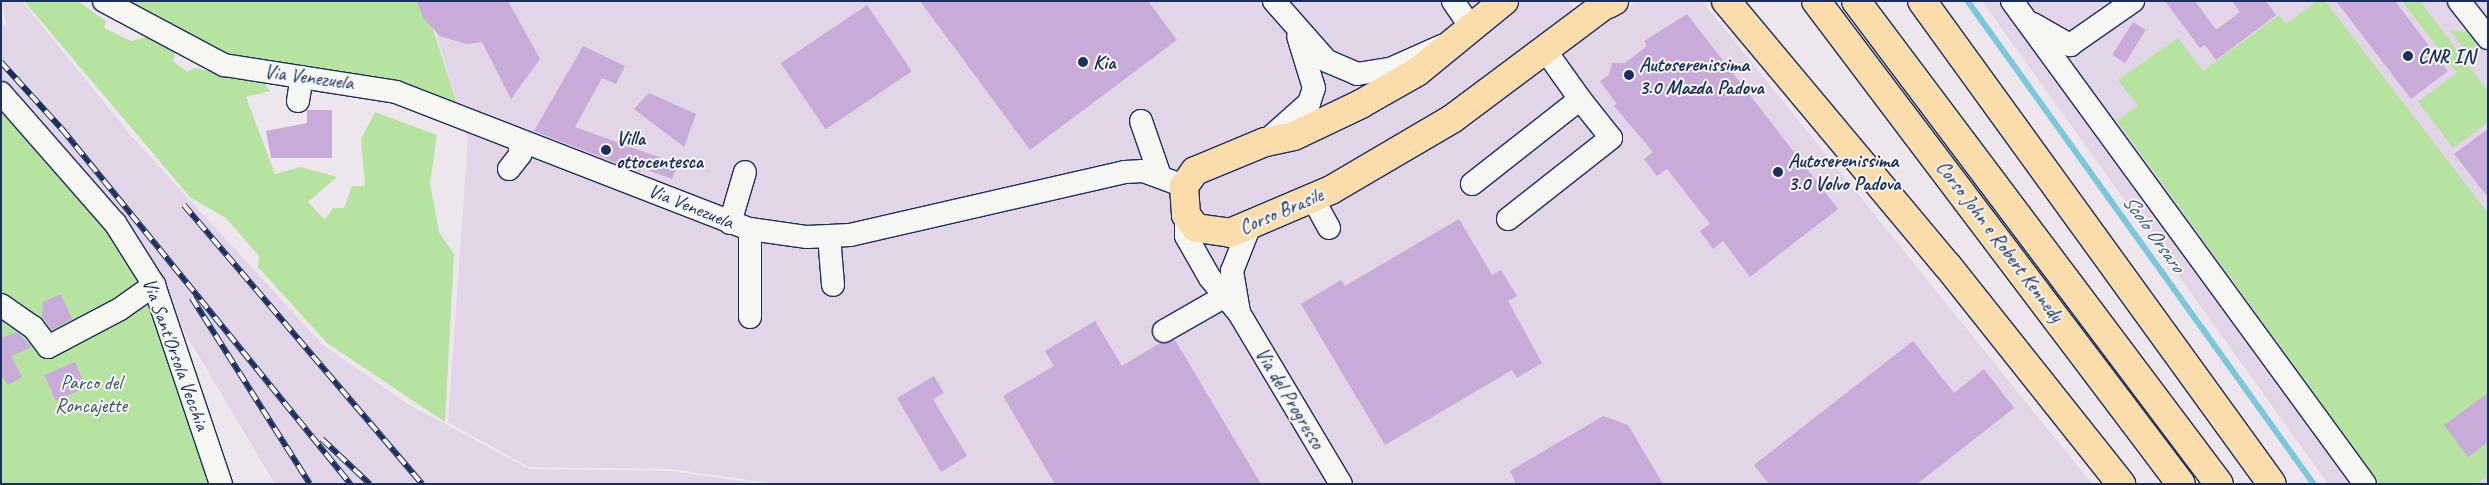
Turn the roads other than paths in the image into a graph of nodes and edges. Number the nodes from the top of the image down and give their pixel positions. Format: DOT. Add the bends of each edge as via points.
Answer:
graph roads {
  1 [pos="104,1"];
  2 [pos="1453,1"];
  3 [pos="1504,1"];
  4 [pos="1726,1"];
  5 [pos="1816,1"];
  6 [pos="1856,1"];
  7 [pos="1922,1"];
  8 [pos="2012,1"];
  9 [pos="2133,1"];
  10 [pos="2460,1"];
  11 [pos="1611,2"];
  12 [pos="1278,3"];
  13 [pos="2026,20"];
  14 [pos="1470,26"];
  15 [pos="1297,32"];
  16 [pos="2488,38"];
  17 [pos="1442,46"];
  18 [pos="1545,50"];
  19 [pos="302,76"];
  20 [pos="1,93"];
  21 [pos="1580,99"];
  22 [pos="298,101"];
  23 [pos="1141,121"];
  24 [pos="520,141"];
  25 [pos="1265,142"];
  26 [pos="509,169"];
  27 [pos="745,172"];
  28 [pos="1172,181"];
  29 [pos="1472,184"];
  30 [pos="1313,198"];
  31 [pos="1186,215"];
  32 [pos="1508,219"];
  33 [pos="740,226"];
  34 [pos="1249,228"];
  35 [pos="1329,228"];
  36 [pos="829,236"];
  37 [pos="154,285"];
  38 [pos="833,286"];
  39 [pos="1233,300"];
  40 [pos="1,305"];
  41 [pos="750,318"];
  42 [pos="1164,331"];
  43 [pos="221,484"];
  44 [pos="1341,484"];
  45 [pos="2121,484"];
  46 [pos="2181,484"];
  47 [pos="2219,484"];
  48 [pos="2272,484"];
  49 [pos="2365,484"];
  1 -- 19 [label="street, Via Venezuela" via="224,65"];
  2 -- 14 [label="street"];
  3 -- 14 [label="main road"];
  4 -- 45 [label="main road" via="1941,258"];
  5 -- 46 [label="main road, Corso John e Robert Kennedy"];
  6 -- 47 [label="main road, Corso John e Robert Kennedy"];
  7 -- 48 [label="main road"];
  8 -- 13 [label="street"];
  9 -- 13 [label="street" via="2070,45"];
  10 -- 16 [label="street"];
  11 -- 18 [label="main road, Corso Brasile"];
  12 -- 15 [label="street"];
  13 -- 49 [label="street"];
  14 -- 17 [label="main road"];
  15 -- 17 [label="street" via="1327,61 1357,74 1390,69"];
  15 -- 25 [label="street" via="1314,88 1299,116"];
  17 -- 25 [label="main road" via="1416,72 1362,104 1294,136"];
  18 -- 21 [label="street"];
  18 -- 30 [label="main road, Corso Brasile" via="1383,164"];
  19 -- 22 [label="street"];
  19 -- 24 [label="street, Via Venezuela" via="396,92"];
  20 -- 37 [label="street, Via Sant'Orsola Vecchia" via="115,222"];
  21 -- 29 [label="street"];
  21 -- 32 [label="street" via="1611,138"];
  23 -- 28 [label="street"];
  24 -- 26 [label="street" via="520,155"];
  24 -- 33 [label="street, Via Venezuela"];
  25 -- 28 [label="main road"];
  27 -- 33 [label="street"];
  28 -- 31 [label="main road"];
  28 -- 36 [label="street, Via Venezuela" via="1125,172 917,221"];
  30 -- 34 [label="main road, Corso Brasile"];
  30 -- 35 [label="street"];
  31 -- 34 [label="main road, Corso Brasile" via="1196,228 1213,233"];
  31 -- 39 [label="street, Via del Progresso" via="1186,236"];
  33 -- 36 [label="street, Via Venezuela"];
  33 -- 41 [label="street"];
  34 -- 39 [label="street" via="1234,259"];
  36 -- 38 [label="street"];
  37 -- 40 [label="street" via="120,310 48,347 33,327"];
  37 -- 43 [label="street, Via Sant'Orsola Vecchia"];
  39 -- 42 [label="street"];
  39 -- 44 [label="street, Via del Progresso"];
}
